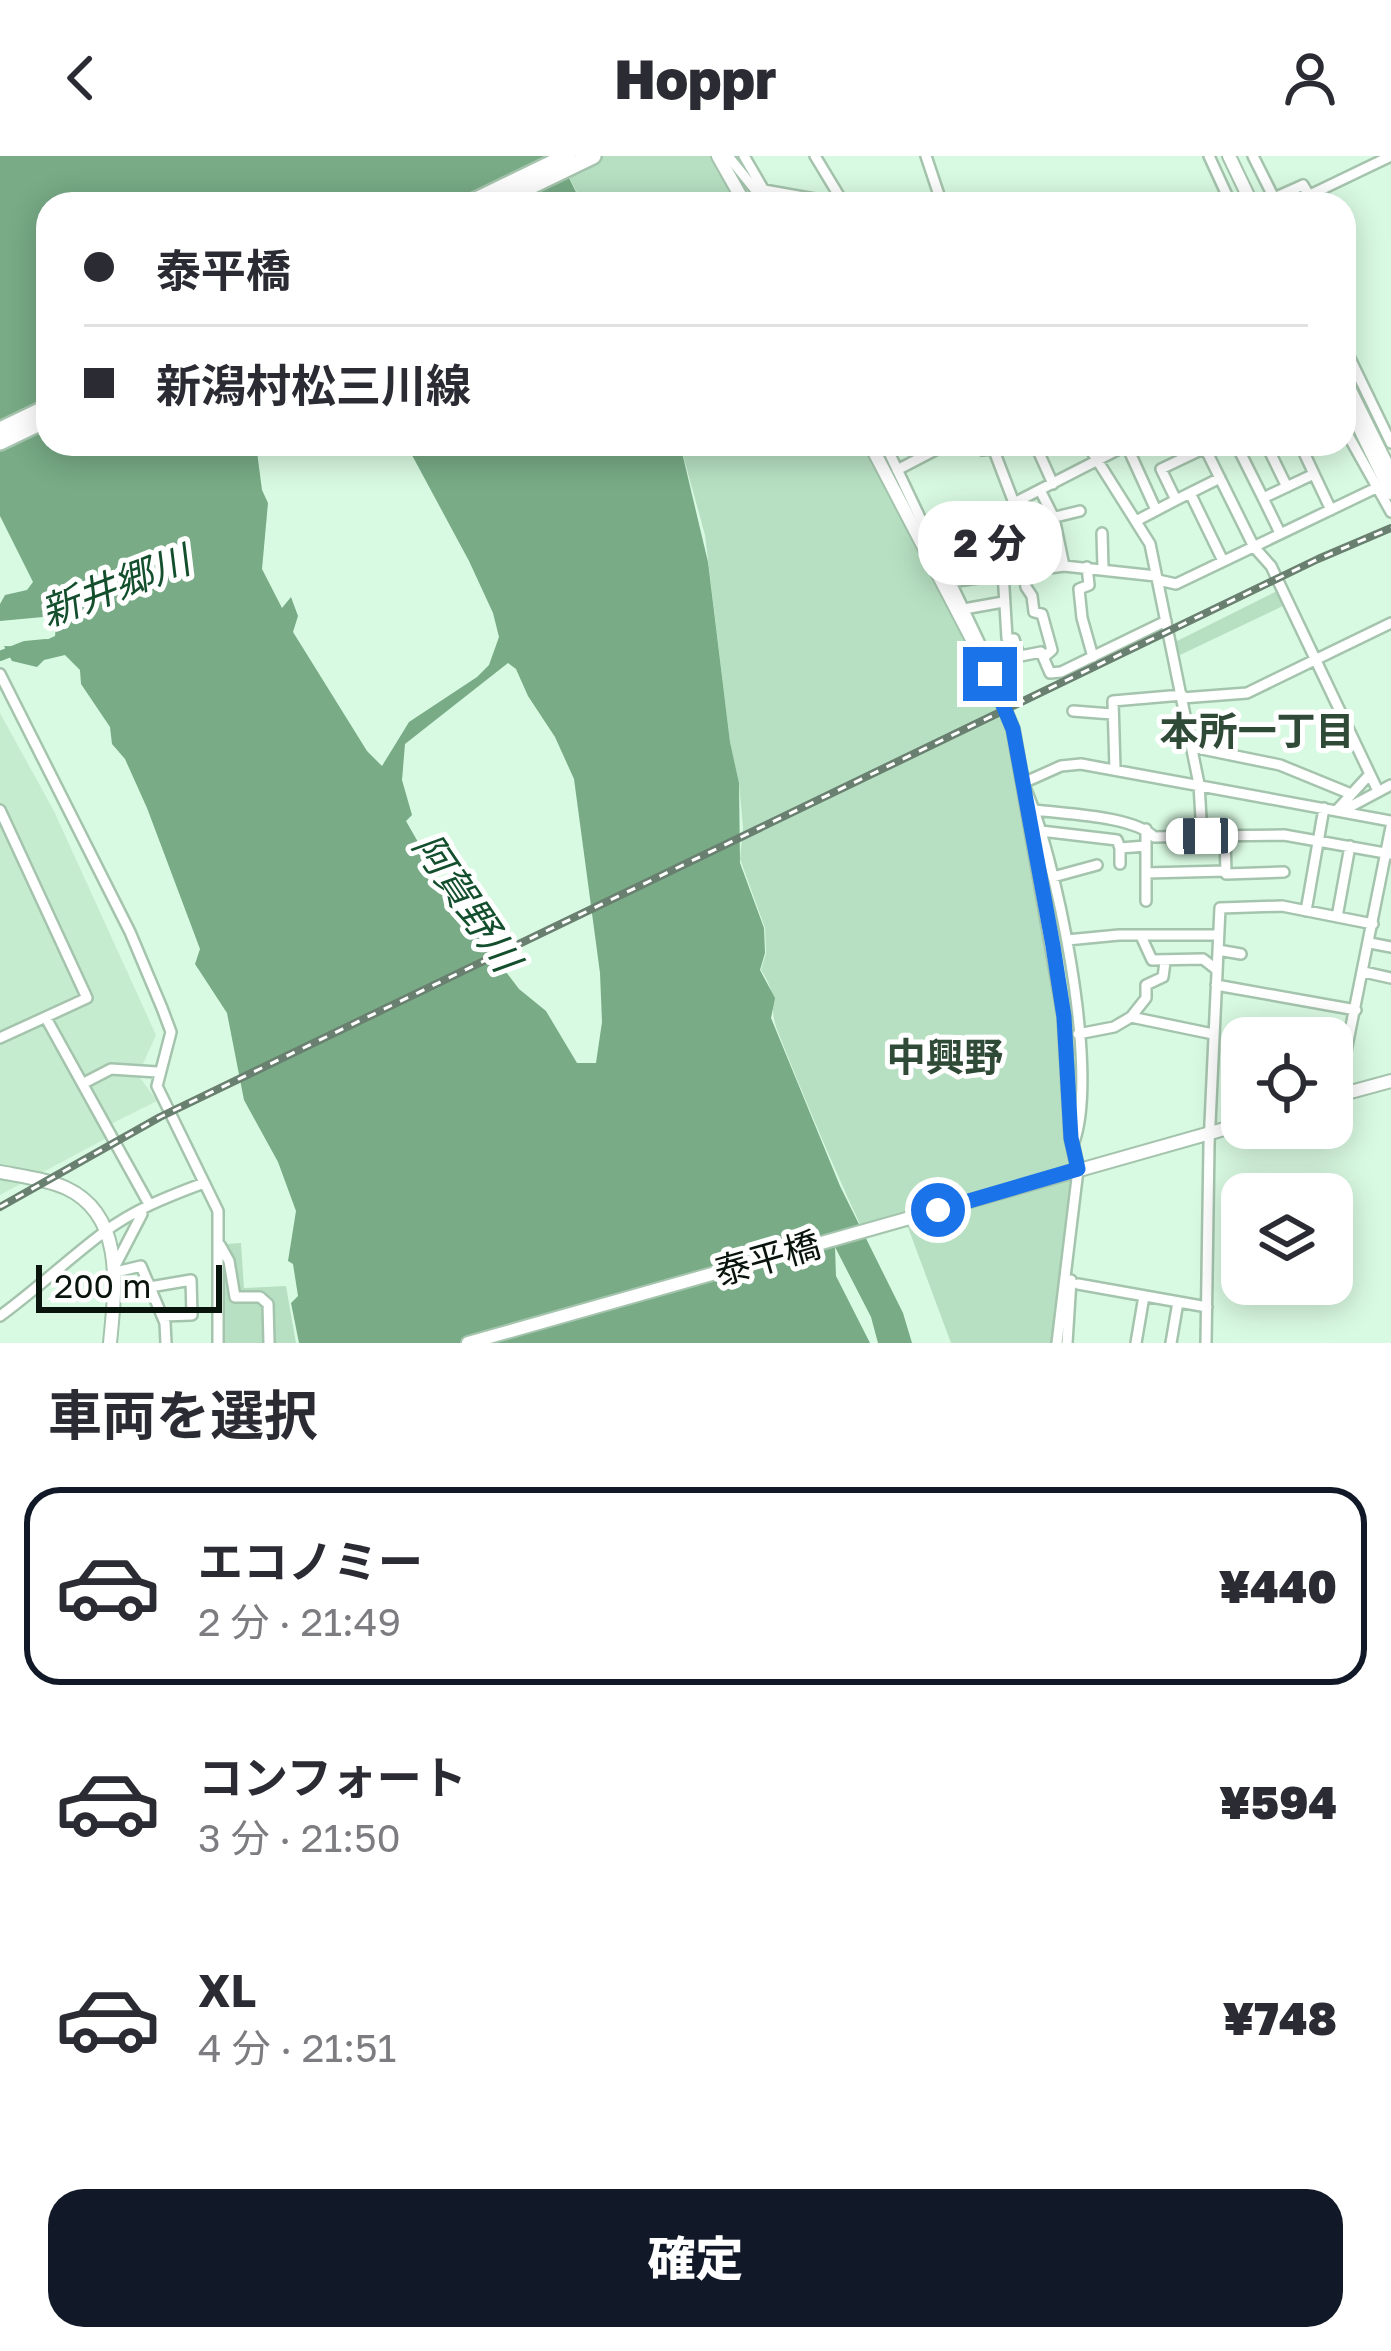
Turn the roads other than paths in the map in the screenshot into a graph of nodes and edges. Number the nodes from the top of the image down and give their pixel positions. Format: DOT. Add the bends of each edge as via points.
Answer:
graph roads {
  1 [pos="567,156"];
  2 [pos="593,156"];
  3 [pos="718,156"];
  4 [pos="728,156"];
  5 [pos="744,156"];
  6 [pos="815,156"];
  7 [pos="926,156"];
  8 [pos="1209,156"];
  9 [pos="1233,156"];
  10 [pos="1253,156"];
  11 [pos="1391,156"];
  12 [pos="493,192"];
  13 [pos="519,192"];
  14 [pos="738,192"];
  15 [pos="758,192"];
  16 [pos="759,192"];
  17 [pos="837,192"];
  18 [pos="938,192"];
  19 [pos="1226,192"];
  20 [pos="1250,192"];
  21 [pos="1271,192"];
  22 [pos="1326,192"];
  23 [pos="1356,371"];
  24 [pos="1356,402"];
  25 [pos="36,413"];
  26 [pos="1356,421"];
  27 [pos="36,425"];
  28 [pos="0,430"];
  29 [pos="0,442"];
  30 [pos="1391,443"];
  31 [pos="1356,450"];
  32 [pos="876,456"];
  33 [pos="891,456"];
  34 [pos="924,456"];
  35 [pos="996,456"];
  36 [pos="1040,456"];
  37 [pos="1095,456"];
  38 [pos="1105,456"];
  39 [pos="1133,456"];
  40 [pos="1186,456"];
  41 [pos="1209,456"];
  42 [pos="1242,456"];
  43 [pos="1272,456"];
  44 [pos="1306,456"];
  45 [pos="1097,460"];
  46 [pos="897,470"];
  47 [pos="1391,473"];
  48 [pos="1314,474"];
  49 [pos="1220,478"];
  50 [pos="1053,484"];
  51 [pos="1287,487"];
  52 [pos="1376,488"];
  53 [pos="1040,490"];
  54 [pos="1190,493"];
  55 [pos="1391,493"];
  56 [pos="1263,498"];
  57 [pos="1176,500"];
  58 [pos="1014,503"];
  59 [pos="1156,510"];
  60 [pos="1331,510"];
  61 [pos="1080,511"];
  62 [pos="1391,512"];
  63 [pos="1054,518"];
  64 [pos="1018,521"];
  65 [pos="1136,521"];
  66 [pos="1102,533"];
  67 [pos="1280,533"];
  68 [pos="1254,547"];
  69 [pos="936,553"];
  70 [pos="1223,561"];
  71 [pos="1064,566"];
  72 [pos="1087,567"];
  73 [pos="1103,568"];
  74 [pos="1022,570"];
  75 [pos="1003,572"];
  76 [pos="1157,578"];
  77 [pos="950,582"];
  78 [pos="1003,602"];
  79 [pos="964,610"];
  80 [pos="1166,621"];
  81 [pos="1391,623"];
  82 [pos="1018,655"];
  83 [pos="1044,657"];
  84 [pos="1093,657"];
  85 [pos="1315,659"];
  86 [pos="989,671"];
  87 [pos="0,674"];
  88 [pos="1182,696"];
  89 [pos="1073,711"];
  90 [pos="1112,714"];
  91 [pos="1192,746"];
  92 [pos="1115,769"];
  93 [pos="1370,774"];
  94 [pos="1023,783"];
  95 [pos="1199,784"];
  96 [pos="1391,784"];
  97 [pos="1378,790"];
  98 [pos="1351,794"];
  99 [pos="1324,808"];
  100 [pos="0,810"];
  101 [pos="1035,810"];
  102 [pos="1339,810"];
  103 [pos="1391,824"];
  104 [pos="1146,829"];
  105 [pos="1041,831"];
  106 [pos="1202,836"];
  107 [pos="1225,836"];
  108 [pos="1320,841"];
  109 [pos="1350,845"];
  110 [pos="1146,846"];
  111 [pos="1120,848"];
  112 [pos="1388,854"];
  113 [pos="1120,864"];
  114 [pos="1096,865"];
  115 [pos="1226,871"];
  116 [pos="1284,872"];
  117 [pos="1146,873"];
  118 [pos="1053,877"];
  119 [pos="1386,884"];
  120 [pos="1146,902"];
  121 [pos="1306,911"];
  122 [pos="1391,916"];
  123 [pos="1337,917"];
  124 [pos="1374,918"];
  125 [pos="1218,935"];
  126 [pos="1141,937"];
  127 [pos="1066,940"];
  128 [pos="1370,944"];
  129 [pos="1391,947"];
  130 [pos="1218,950"];
  131 [pos="1241,953"];
  132 [pos="1165,962"];
  133 [pos="1217,970"];
  134 [pos="1364,973"];
  135 [pos="1391,978"];
  136 [pos="1216,985"];
  137 [pos="1356,1010"];
  138 [pos="1131,1017"];
  139 [pos="46,1018"];
  140 [pos="1353,1022"];
  141 [pos="1078,1034"];
  142 [pos="1213,1034"];
  143 [pos="0,1038"];
  144 [pos="158,1072"];
  145 [pos="1391,1081"];
  146 [pos="84,1083"];
  147 [pos="1353,1092"];
  148 [pos="1221,1130"];
  149 [pos="1210,1133"];
  150 [pos="1072,1144"];
  151 [pos="1072,1171"];
  152 [pos="0,1172"];
  153 [pos="204,1183"];
  154 [pos="147,1206"];
  155 [pos="104,1232"];
  156 [pos="220,1246"];
  157 [pos="1070,1257"];
  158 [pos="116,1268"];
  159 [pos="1078,1284"];
  160 [pos="150,1287"];
  161 [pos="1144,1296"];
  162 [pos="1178,1302"];
  163 [pos="1207,1306"];
  164 [pos="0,1316"];
  165 [pos="162,1316"];
  166 [pos="110,1343"];
  167 [pos="166,1343"];
  168 [pos="218,1343"];
  169 [pos="269,1343"];
  170 [pos="468,1343"];
  171 [pos="1057,1343"];
  172 [pos="1067,1343"];
  173 [pos="1136,1343"];
  174 [pos="1171,1343"];
  175 [pos="1205,1343"];
  1 -- 12 [label="highway"];
  2 -- 13 [label="highway"];
  3 -- 14 [label="main road"];
  4 -- 15 [label="street"];
  5 -- 16 [label="street"];
  6 -- 17 [label="street"];
  7 -- 18 [label="street"];
  8 -- 19 [label="street"];
  9 -- 20 [label="main road"];
  10 -- 21 [label="street"];
  11 -- 22 [label="street"];
  23 -- 30 [label="street"];
  24 -- 47 [label="main road"];
  25 -- 28 [label="highway"];
  26 -- 55 [label="main road"];
  27 -- 29 [label="highway"];
  31 -- 52 [label="street"];
  32 -- 86 [label="main road"];
  33 -- 46 [label="street"];
  34 -- 46 [label="street"];
  35 -- 58 [label="street"];
  36 -- 50 [label="street"];
  37 -- 45 [label="street"];
  38 -- 45 [label="street"];
  39 -- 59 [label="street"];
  40 -- 57 [label="street" via="1161,470"];
  41 -- 49 [label="street"];
  42 -- 56 [label="street"];
  43 -- 51 [label="street"];
  44 -- 48 [label="street"];
  45 -- 50 [label="street"];
  45 -- 65 [label="street"];
  46 -- 69 [label="street"];
  48 -- 51 [label="street"];
  48 -- 60 [label="street"];
  49 -- 54 [label="street"];
  49 -- 68 [label="street"];
  50 -- 53 [label="street"];
  51 -- 56 [label="street"];
  52 -- 60 [label="street"];
  52 -- 62 [label="street"];
  53 -- 58 [label="street"];
  53 -- 63 [label="street"];
  54 -- 57 [label="street"];
  54 -- 70 [label="street"];
  56 -- 67 [label="street"];
  57 -- 59 [label="street"];
  58 -- 64 [label="street"];
  59 -- 65 [label="street"];
  60 -- 67 [label="street"];
  61 -- 63 [label="street"];
  63 -- 64 [label="street"];
  63 -- 71 [label="street"];
  64 -- 69 [label="street" via="996,518"];
  64 -- 74 [label="street"];
  65 -- 76 [label="street"];
  66 -- 73 [label="street"];
  67 -- 68 [label="street"];
  68 -- 70 [label="street"];
  68 -- 85 [label="street"];
  69 -- 77 [label="street"];
  70 -- 76 [label="street" via="1176,584"];
  71 -- 72 [label="street"];
  71 -- 74 [label="street"];
  72 -- 73 [label="street"];
  72 -- 84 [label="street" via="1088,584 1079,589"];
  73 -- 76 [label="street"];
  74 -- 75 [label="street"];
  74 -- 83 [label="street" via="1047,627 1052,650"];
  75 -- 77 [label="street"];
  75 -- 78 [label="street"];
  76 -- 80 [label="street"];
  77 -- 79 [label="street"];
  78 -- 79 [label="street"];
  78 -- 82 [label="street"];
  79 -- 86 [label="street"];
  80 -- 84 [label="street"];
  80 -- 88 [label="street"];
  81 -- 85 [label="street"];
  82 -- 83 [label="street"];
  82 -- 86 [label="street"];
  83 -- 84 [label="street" via="1050,673"];
  85 -- 88 [label="street" via="1247,693"];
  85 -- 93 [label="street"];
  86 -- 94 [label="main road" via="1013,729"];
  87 -- 144 [label="street" via="153,984 171,1032"];
  88 -- 90 [label="street" via="1113,701"];
  88 -- 91 [label="street"];
  89 -- 90 [label="street"];
  90 -- 92 [label="street"];
  91 -- 95 [label="street"];
  91 -- 98 [label="street" via="1280,765"];
  92 -- 94 [label="street" via="1072,764"];
  92 -- 95 [label="street"];
  93 -- 97 [label="street"];
  93 -- 98 [label="street"];
  94 -- 101 [label="street"];
  94 -- 150 [label="main road" via="1064,1017"];
  95 -- 99 [label="street"];
  95 -- 106 [label="street"];
  96 -- 97 [label="street"];
  97 -- 102 [label="street"];
  98 -- 102 [label="street"];
  99 -- 102 [label="street"];
  99 -- 108 [label="street"];
  100 -- 139 [label="street" via="86,994"];
  101 -- 104 [label="street"];
  101 -- 105 [label="street"];
  102 -- 103 [label="street"];
  103 -- 112 [label="street"];
  104 -- 106 [label="street" via="1154,837"];
  104 -- 110 [label="street"];
  105 -- 111 [label="street" via="1117,840"];
  105 -- 118 [label="street"];
  106 -- 107 [label="street"];
  107 -- 108 [label="street"];
  107 -- 115 [label="street"];
  108 -- 109 [label="street"];
  108 -- 121 [label="street"];
  109 -- 112 [label="street"];
  109 -- 123 [label="street"];
  110 -- 111 [label="street"];
  110 -- 117 [label="street"];
  111 -- 113 [label="street"];
  112 -- 119 [label="street"];
  114 -- 118 [label="street"];
  115 -- 116 [label="street"];
  115 -- 117 [label="street"];
  117 -- 120 [label="street"];
  118 -- 127 [label="street"];
  119 -- 124 [label="street"];
  121 -- 123 [label="street"];
  121 -- 125 [label="street" via="1220,908"];
  122 -- 124 [label="street"];
  123 -- 124 [label="street"];
  124 -- 128 [label="street"];
  125 -- 126 [label="street"];
  125 -- 130 [label="street"];
  126 -- 127 [label="street"];
  126 -- 132 [label="street" via="1152,960"];
  127 -- 141 [label="street"];
  128 -- 129 [label="street"];
  128 -- 134 [label="street"];
  130 -- 131 [label="street"];
  130 -- 133 [label="street"];
  132 -- 133 [label="street" via="1203,959"];
  132 -- 138 [label="street" via="1163,977 1146,985"];
  133 -- 136 [label="street"];
  134 -- 135 [label="street"];
  134 -- 137 [label="street"];
  136 -- 137 [label="street"];
  136 -- 142 [label="street"];
  137 -- 140 [label="street"];
  138 -- 141 [label="street"];
  138 -- 142 [label="street"];
  139 -- 143 [label="street"];
  139 -- 146 [label="street"];
  141 -- 150 [label="street" via="1082,1116"];
  142 -- 149 [label="street"];
  144 -- 146 [label="street" via="111,1069"];
  144 -- 153 [label="street" via="158,1092"];
  145 -- 147 [label="main road"];
  146 -- 154 [label="street"];
  148 -- 149 [label="main road, 泰平橋"];
  149 -- 151 [label="main road, 泰平橋"];
  149 -- 163 [label="street"];
  150 -- 151 [label="main road"];
  151 -- 157 [label="street"];
  151 -- 170 [label="main road, 泰平橋"];
  152 -- 155 [label="main road" via="74,1192"];
  153 -- 154 [label="street"];
  153 -- 156 [label="street" via="218,1211"];
  154 -- 155 [label="street"];
  154 -- 158 [label="street"];
  155 -- 158 [label="main road"];
  155 -- 164 [label="street"];
  156 -- 168 [label="street"];
  156 -- 169 [label="street" via="235,1298 268,1304"];
  157 -- 171 [label="street"];
  157 -- 172 [label="street"];
  158 -- 160 [label="street" via="141,1266"];
  158 -- 166 [label="main road"];
  159 -- 161 [label="street"];
  160 -- 165 [label="street"];
  160 -- 165 [label="street" via="191,1280 192,1315"];
  161 -- 162 [label="street"];
  161 -- 173 [label="street"];
  162 -- 163 [label="street"];
  162 -- 174 [label="street"];
  163 -- 175 [label="street"];
  165 -- 167 [label="street"];
}
